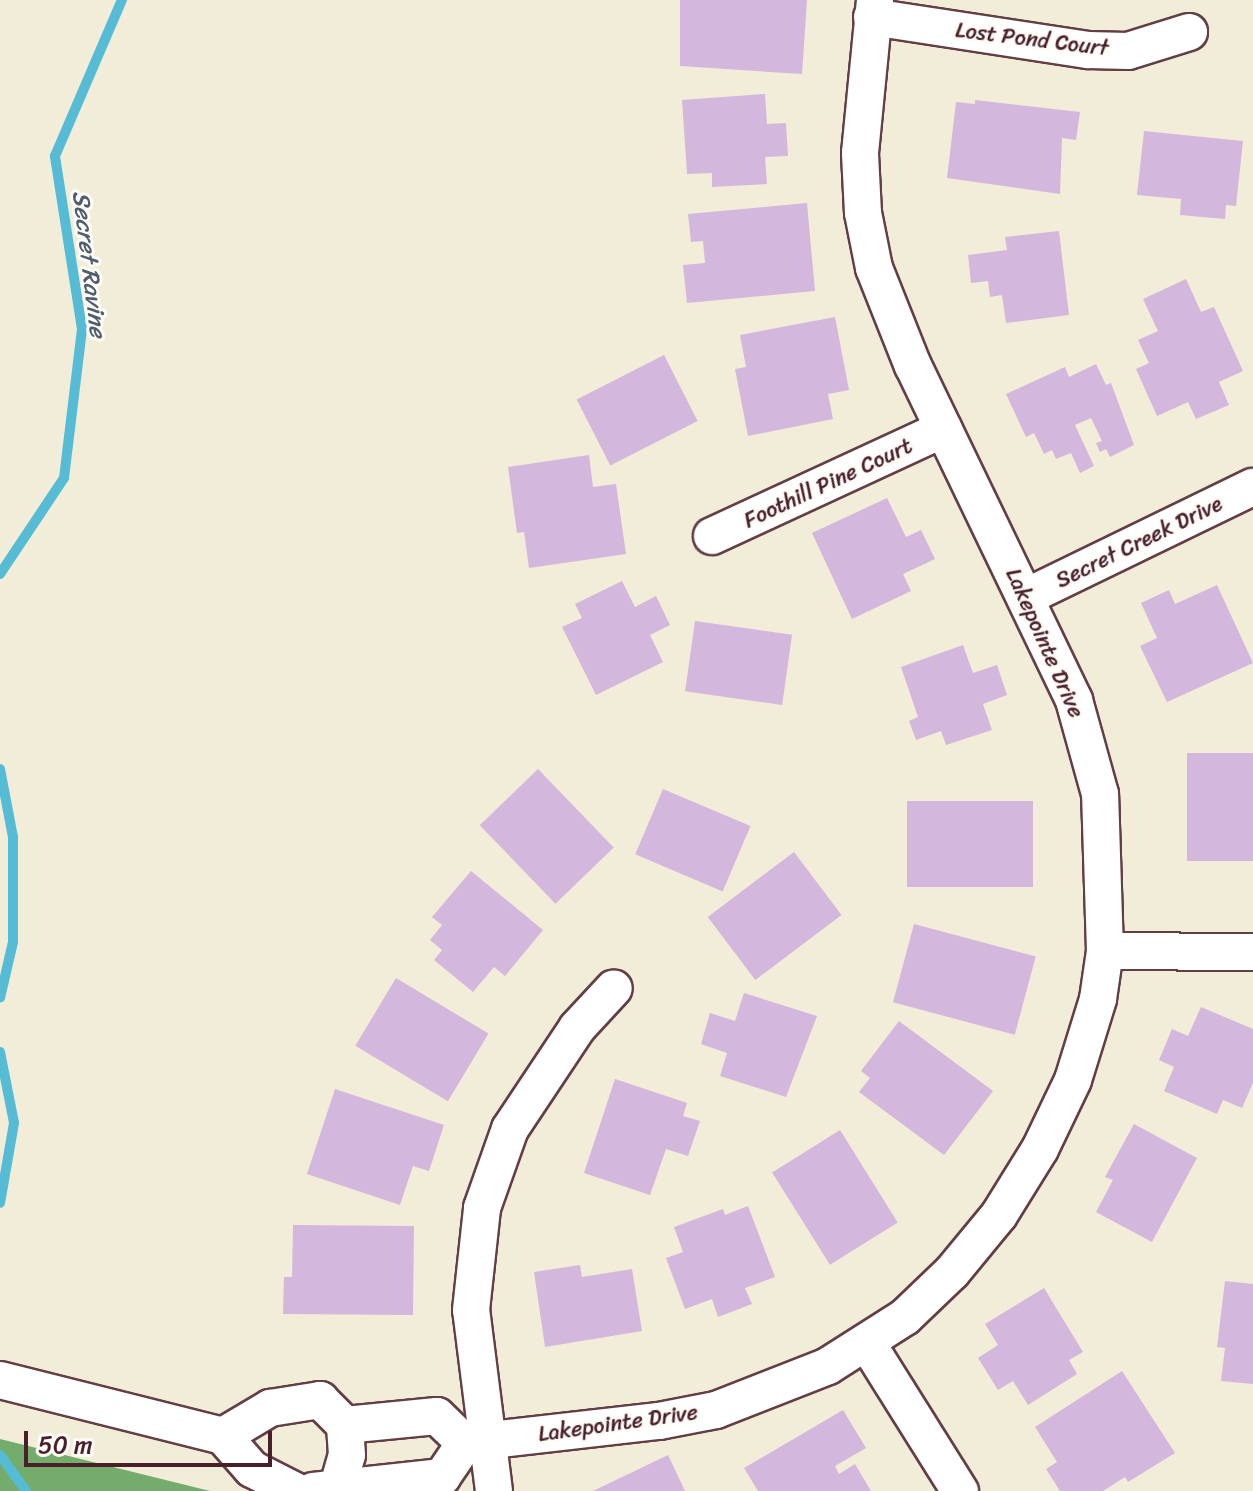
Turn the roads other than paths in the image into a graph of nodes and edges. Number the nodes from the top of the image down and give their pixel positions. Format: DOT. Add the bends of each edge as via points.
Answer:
graph roads {
  1 [pos="873,8"];
  2 [pos="1189,32"];
  3 [pos="944,429"];
  4 [pos="1253,487"];
  5 [pos="712,536"];
  6 [pos="1026,597"];
  7 [pos="1105,951"];
  8 [pos="1253,952"];
  9 [pos="614,988"];
  10 [pos="867,1343"];
  11 [pos="0,1380"];
  12 [pos="345,1425"];
  13 [pos="223,1436"];
  14 [pos="476,1442"];
  15 [pos="326,1488"];
  16 [pos="295,1491"];
  17 [pos="494,1491"];
  18 [pos="960,1491"];
  1 -- 2 [label="street, Lost Pond Court" via="1088,50 1128,51"];
  1 -- 3 [label="street, Lakepointe Drive" via="860,153 863,213 892,320"];
  3 -- 5 [label="street, Foothill Pine Court"];
  3 -- 6 [label="street, Lakepointe Drive"];
  4 -- 6 [label="street, Secret Creek Drive"];
  6 -- 7 [label="street, Lakepointe Drive" via="1074,700 1100,794"];
  7 -- 8 [label="street"];
  7 -- 10 [label="street, Lakepointe Drive" via="1098,999 1073,1080 1040,1149 999,1215 952,1272"];
  9 -- 14 [label="street" via="541,1079 510,1129 489,1181 473,1262"];
  10 -- 14 [label="street, Lakepointe Drive" via="828,1366 716,1410"];
  10 -- 18 [label="street"];
  11 -- 13 [label="street"];
  12 -- 13 [label="street" via="320,1400 270,1408"];
  12 -- 14 [label="street" via="437,1416"];
  12 -- 15 [label="street" via="347,1455"];
  13 -- 16 [label="street" via="252,1469"];
  14 -- 15 [label="street" via="442,1477"];
  14 -- 17 [label="street"];
}
